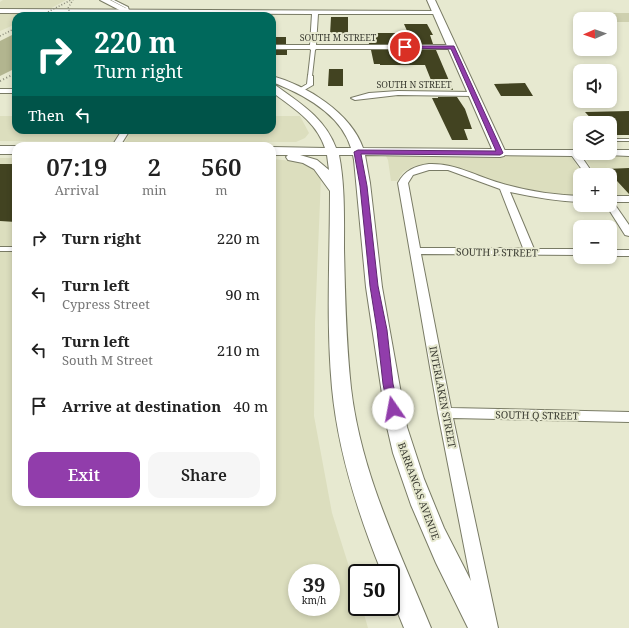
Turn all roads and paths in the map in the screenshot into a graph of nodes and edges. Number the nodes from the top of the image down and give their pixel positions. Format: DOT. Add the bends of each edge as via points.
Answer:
graph roads {
  1 [pos="104,0"];
  2 [pos="112,0"];
  3 [pos="431,0"];
  4 [pos="0,11"];
  5 [pos="128,11"];
  6 [pos="149,12"];
  7 [pos="315,12"];
  8 [pos="276,13"];
  9 [pos="437,13"];
  10 [pos="276,47"];
  11 [pos="452,47"];
  12 [pos="313,49"];
  13 [pos="310,76"];
  14 [pos="276,81"];
  15 [pos="0,91"];
  16 [pos="12,91"];
  17 [pos="300,91"];
  18 [pos="276,92"];
  19 [pos="473,94"];
  20 [pos="355,98"];
  21 [pos="617,140"];
  22 [pos="629,140"];
  23 [pos="0,150"];
  24 [pos="12,150"];
  25 [pos="332,152"];
  26 [pos="358,152"];
  27 [pos="617,152"];
  28 [pos="276,153"];
  29 [pos="500,153"];
  30 [pos="573,153"];
  31 [pos="629,153"];
  32 [pos="276,154"];
  33 [pos="504,187"];
  34 [pos="336,192"];
  35 [pos="573,198"];
  36 [pos="617,199"];
  37 [pos="629,199"];
  38 [pos="615,212"];
  39 [pos="629,233"];
  40 [pos="0,249"];
  41 [pos="12,250"];
  42 [pos="415,251"];
  43 [pos="530,252"];
  44 [pos="573,252"];
  45 [pos="617,253"];
  46 [pos="629,253"];
  47 [pos="445,413"];
  48 [pos="629,417"];
  49 [pos="418,628"];
  50 [pos="482,628"];
  51 [pos="489,628"];
  1 -- 5 [label="main road"];
  2 -- 5 [label="lane"];
  3 -- 9 [label="main road"];
  4 -- 5 [label="street"];
  5 -- 6 [label="street"];
  7 -- 8 [label="street"];
  7 -- 9 [label="street"];
  7 -- 12 [label="street"];
  9 -- 11 [label="main road"];
  10 -- 12 [label="street, SOUTH M STREET"];
  11 -- 12 [label="street, SOUTH M STREET"];
  11 -- 19 [label="main road"];
  12 -- 13 [label="lane"];
  13 -- 17 [label="street" via="310,85"];
  14 -- 17 [label="main road, BARRANCAS AVENUE"];
  15 -- 16 [label="street"];
  17 -- 26 [label="main road, BARRANCAS AVENUE" via="340,121 352,137"];
  18 -- 25 [label="main road" via="313,119 322,130"];
  19 -- 20 [label="street, SOUTH N STREET" via="388,93"];
  19 -- 29 [label="main road"];
  21 -- 22 [label="lane"];
  23 -- 24 [label="main road"];
  25 -- 26 [label="main road"];
  25 -- 28 [label="main road"];
  25 -- 34 [label="main road"];
  26 -- 29 [label="main road"];
  26 -- 50 [label="main road, BARRANCAS AVENUE" via="374,286 397,428 437,541"];
  27 -- 31 [label="street"];
  29 -- 30 [label="street"];
  32 -- 34 [label="main road" via="302,159 319,166"];
  33 -- 35 [label="street"];
  33 -- 42 [label="street, INTERLAKEN STREET" via="449,168 435,167 409,173 403,183"];
  33 -- 43 [label="street"];
  34 -- 49 [label="main road" via="339,355 351,444 379,534"];
  36 -- 37 [label="street"];
  38 -- 39 [label="street"];
  40 -- 41 [label="lane"];
  42 -- 43 [label="street, SOUTH P STREET"];
  42 -- 47 [label="street, INTERLAKEN STREET"];
  43 -- 44 [label="street, SOUTH P STREET"];
  45 -- 46 [label="street"];
  47 -- 48 [label="street, SOUTH Q STREET"];
  47 -- 51 [label="street, INTERLAKEN STREET"];
}
